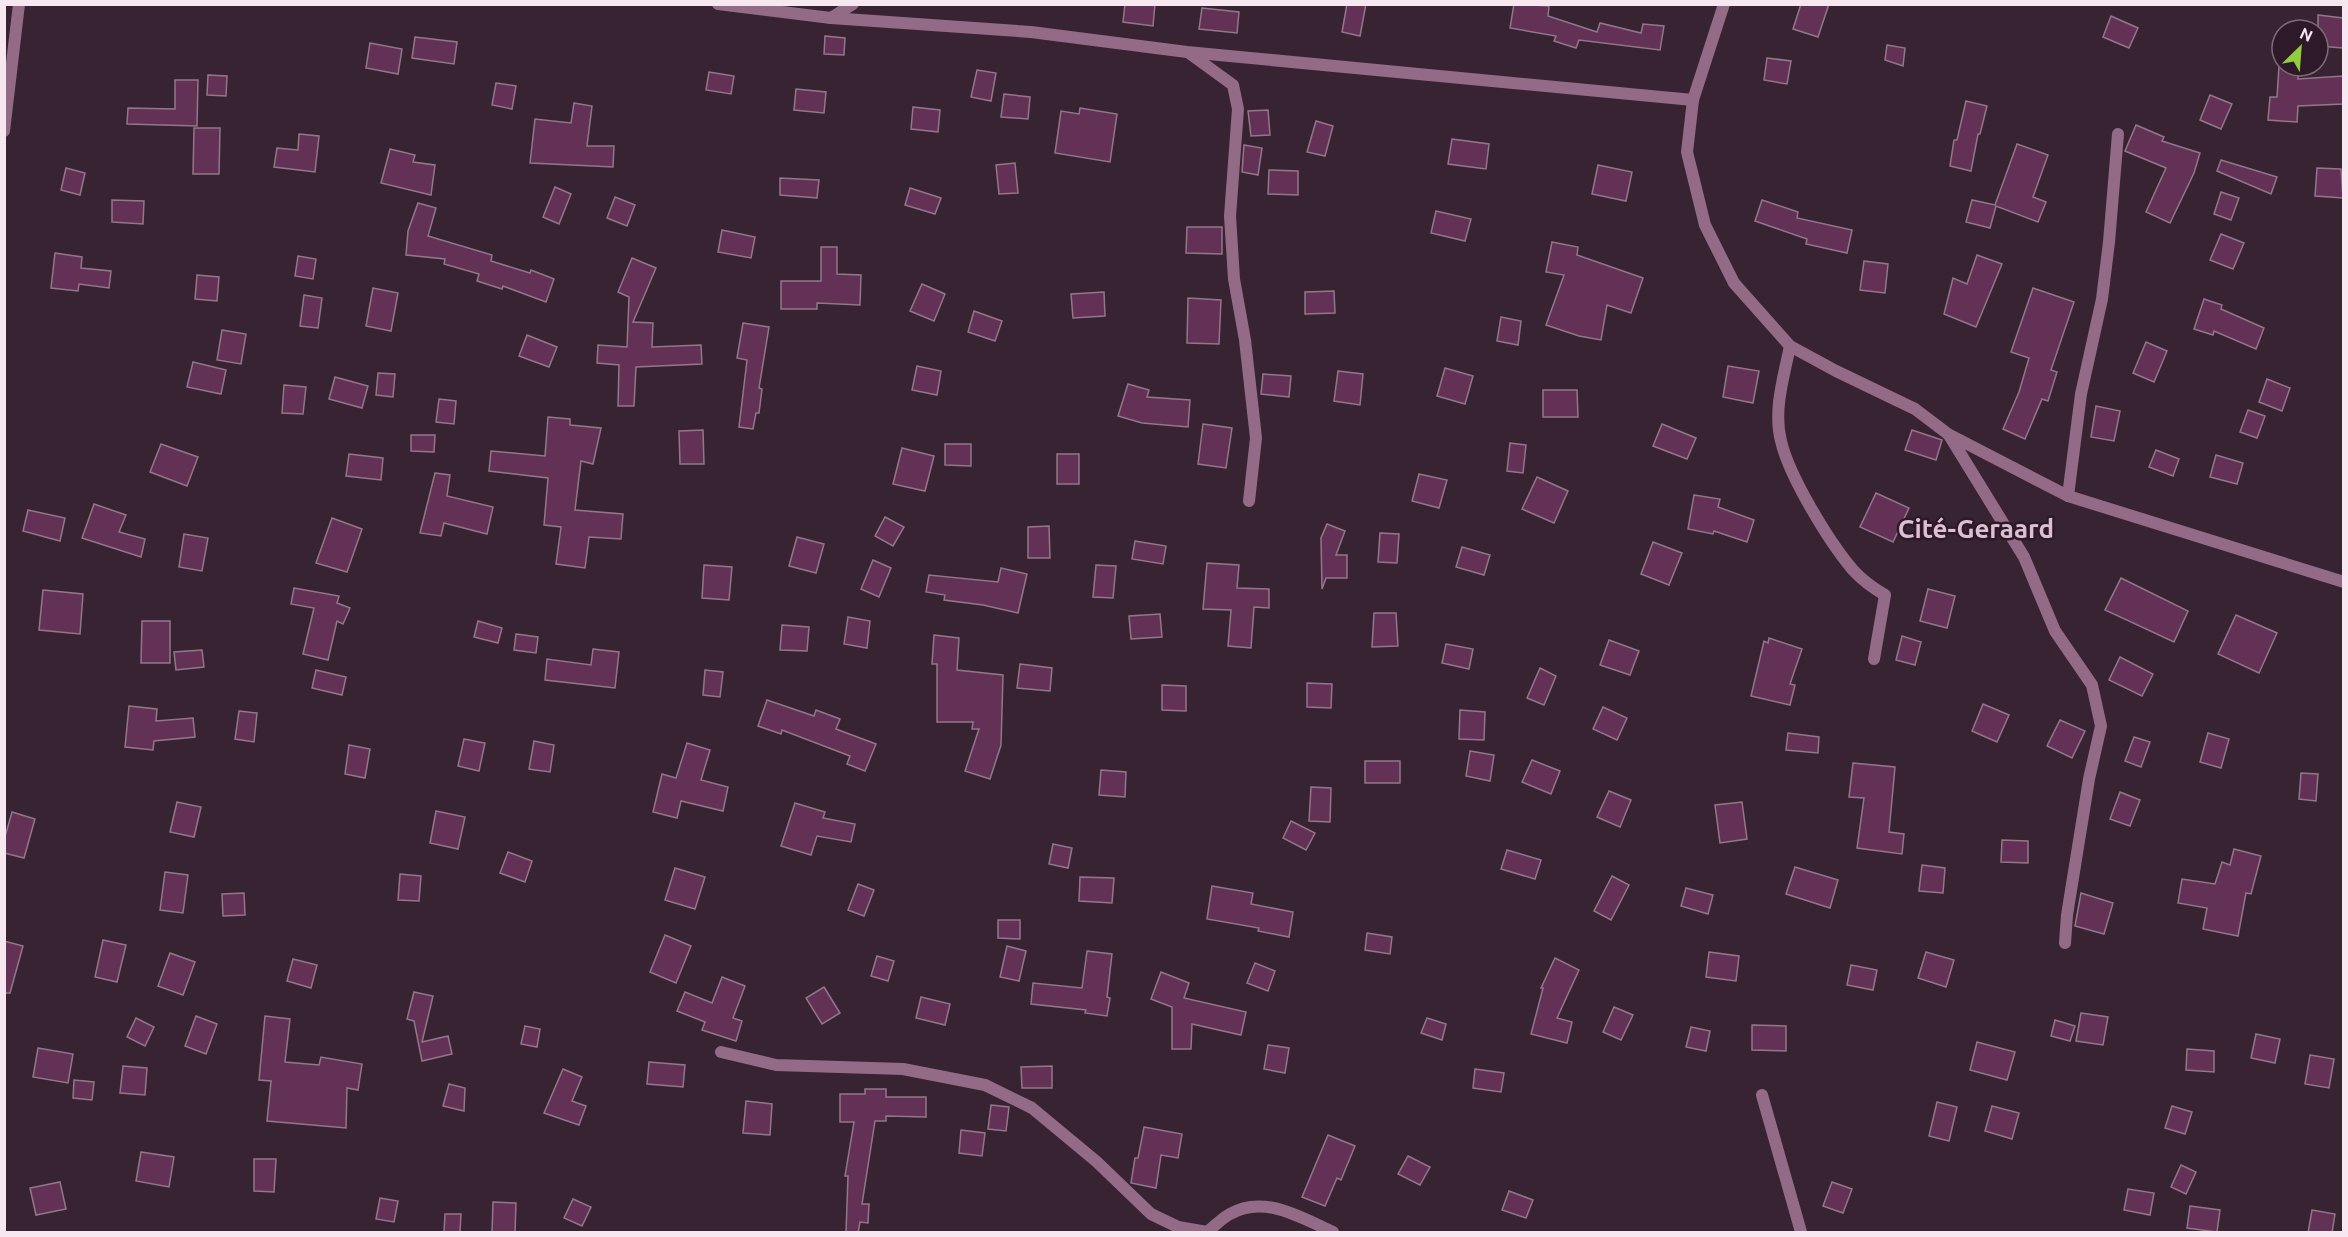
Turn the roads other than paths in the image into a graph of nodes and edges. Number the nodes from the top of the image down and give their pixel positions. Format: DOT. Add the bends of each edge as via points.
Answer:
graph roads {
  1 [pos="19,4"];
  2 [pos="718,4"];
  3 [pos="853,4"];
  4 [pos="1724,4"];
  5 [pos="831,18"];
  6 [pos="1187,52"];
  7 [pos="1693,100"];
  8 [pos="4,131"];
  9 [pos="2118,134"];
  10 [pos="1790,346"];
  11 [pos="1948,434"];
  12 [pos="2068,496"];
  13 [pos="1249,501"];
  14 [pos="2343,582"];
  15 [pos="1874,659"];
  16 [pos="2065,943"];
  17 [pos="721,1052"];
  18 [pos="1762,1095"];
  19 [pos="1334,1233"];
  20 [pos="1801,1233"];
  1 -- 8 [label="street"];
  2 -- 5 [label="street"];
  3 -- 5 [label="street"];
  4 -- 7 [label="street"];
  5 -- 6 [label="street" via="1031,32"];
  6 -- 7 [label="street"];
  6 -- 13 [label="street" via="1233,85 1238,109 1230,216 1234,279 1256,438"];
  7 -- 10 [label="street" via="1687,152 1705,225 1734,283"];
  9 -- 12 [label="street" via="2103,288 2081,394"];
  10 -- 11 [label="street" via="1915,409"];
  10 -- 15 [label="street" via="1779,403 1781,441 1799,484 1827,533 1853,570 1886,595"];
  11 -- 12 [label="street"];
  11 -- 16 [label="street" via="2024,557 2055,631 2092,685 2101,726 2087,791"];
  12 -- 14 [label="street"];
  17 -- 19 [label="street" via="776,1065 903,1069 985,1085 1032,1108 1097,1161 1151,1214 1178,1227 1208,1232 1230,1213 1255,1205 1287,1211"];
  18 -- 20 [label="street"];
}
